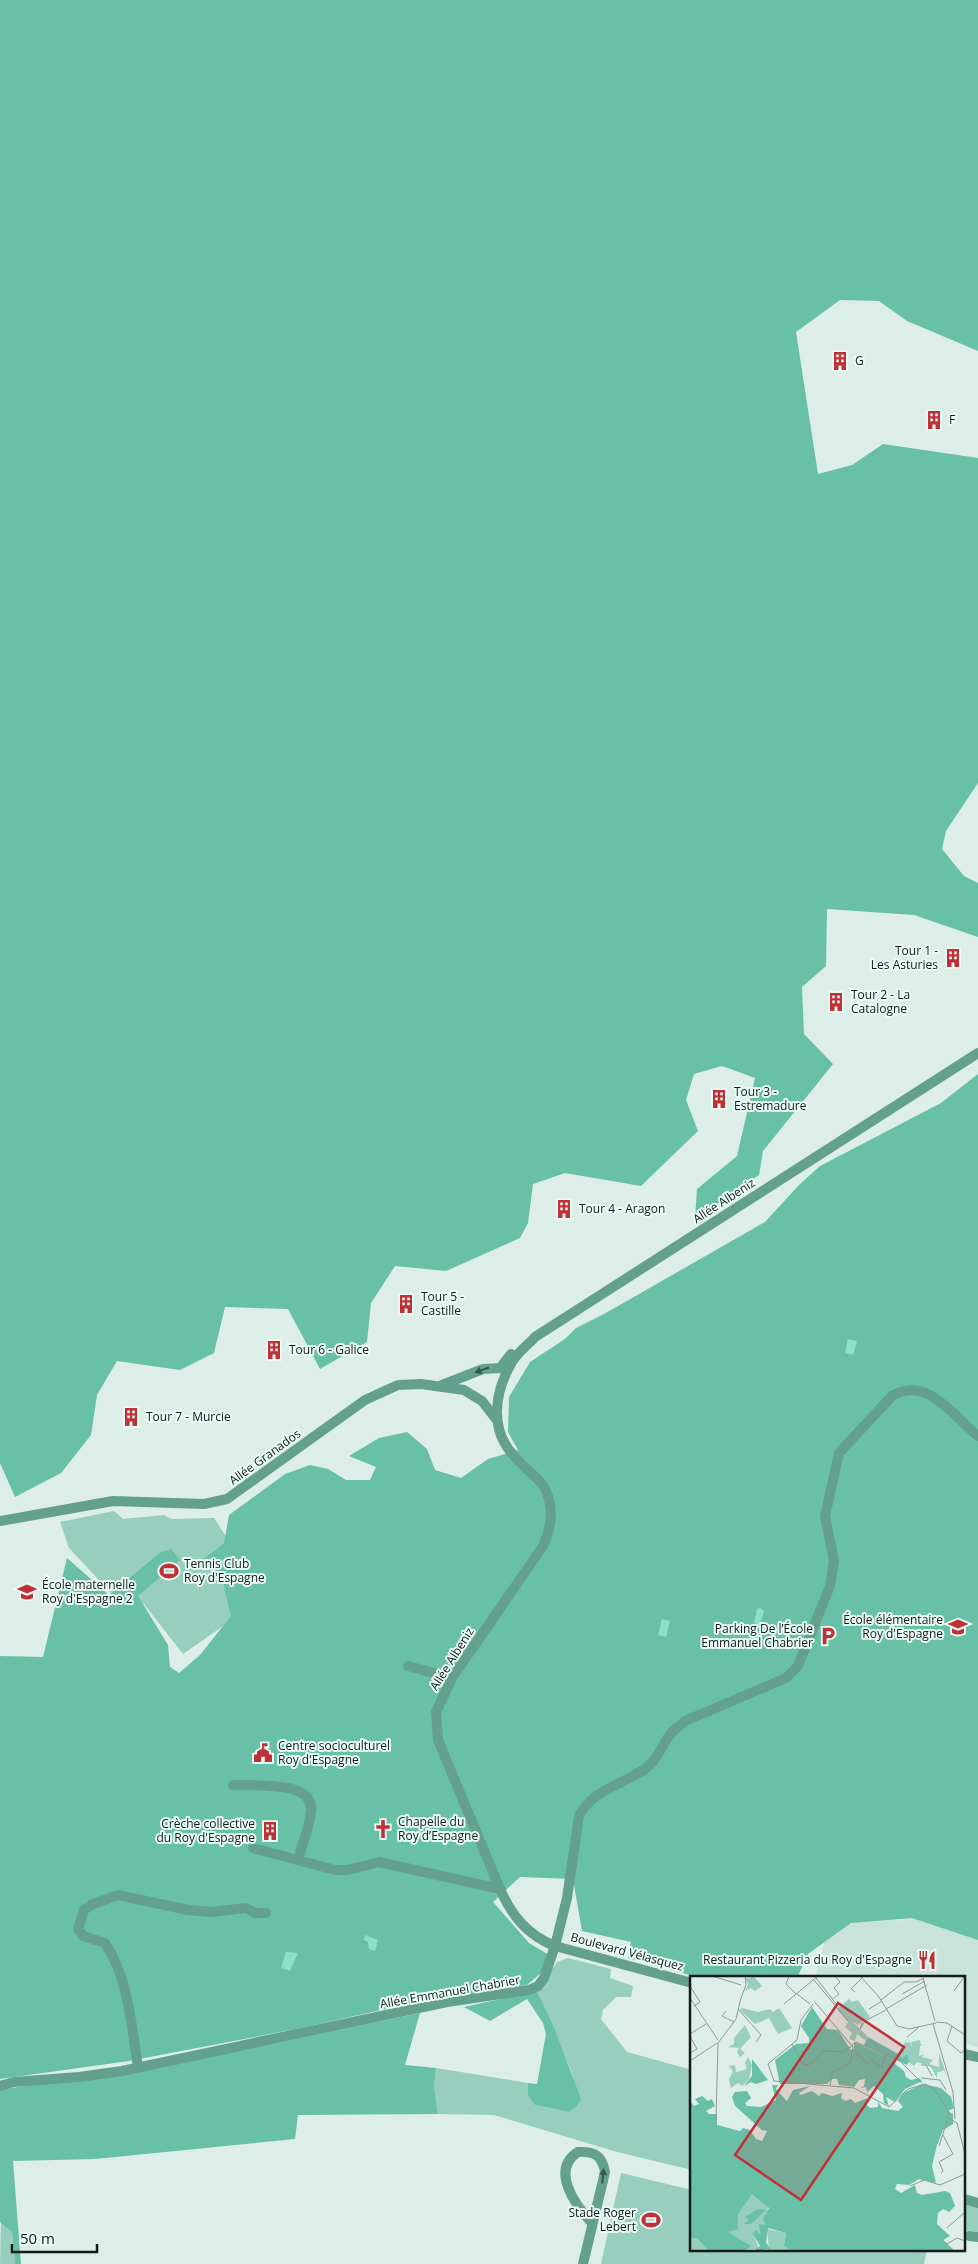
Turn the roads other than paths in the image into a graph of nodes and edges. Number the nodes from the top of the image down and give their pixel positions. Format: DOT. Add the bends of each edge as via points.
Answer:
graph roads {
  1 [pos="978,1053"];
  2 [pos="535,1337"];
  3 [pos="500,1368"];
  4 [pos="442,1385"];
  5 [pos="502,1386"];
  6 [pos="496,1419"];
  7 [pos="978,1436"];
  8 [pos="0,1521"];
  9 [pos="408,1666"];
  10 [pos="452,1678"];
  11 [pos="233,1785"];
  12 [pos="253,1848"];
  13 [pos="298,1860"];
  14 [pos="500,1889"];
  15 [pos="266,1914"];
  16 [pos="555,1946"];
  17 [pos="690,1982"];
  18 [pos="138,2067"];
  19 [pos="0,2086"];
  20 [pos="592,2223"];
  21 [pos="583,2264"];
  1 -- 2 [label="street, Allée Albeniz"];
  2 -- 3 [label="street" via="517,1348"];
  2 -- 5 [label="street, Allée Albeniz" via="512,1361"];
  3 -- 4 [label="street, Allée Granados, one-way" via="483,1369"];
  3 -- 5 [label="street, Allée Albeniz"];
  4 -- 6 [label="street, Allée Granados" via="475,1395"];
  4 -- 8 [label="street, Allée Granados" via="409,1384 378,1393 227,1499 204,1504 113,1501"];
  5 -- 6 [label="street, Allée Albeniz"];
  6 -- 10 [label="street, Allée Albeniz" via="506,1446 545,1490 551,1523 543,1546"];
  7 -- 16 [label="street, Allée Emmanuel Chabrier" via="937,1399 921,1391 900,1391 839,1454 825,1516 834,1561 830,1586 798,1666 786,1678 685,1722 672,1732 656,1759 645,1769 584,1807"];
  9 -- 10 [label="street"];
  10 -- 14 [label="street, Allée Albeniz" via="436,1712 438,1740"];
  11 -- 13 [label="street" via="297,1788 309,1799 312,1810"];
  12 -- 13 [label="street"];
  13 -- 14 [label="street" via="335,1870 378,1862"];
  14 -- 16 [label="street, Allée Albeniz" via="521,1924"];
  15 -- 18 [label="street" via="246,1908 212,1912 188,1910 118,1895 84,1910 78,1929 83,1936 104,1943 126,1989"];
  16 -- 17 [label="street, Boulevard Vélasquez"];
  16 -- 18 [label="street, Allée Emmanuel Chabrier" via="544,1978 530,1990 446,2002"];
  18 -- 19 [label="street, Allée Emmanuel Chabrier"];
  20 -- 20 [label="street, one-way" via="605,2172 597,2155 590,2151 578,2152 565,2164 564,2174 580,2210"];
  20 -- 21 [label="street"];
}
